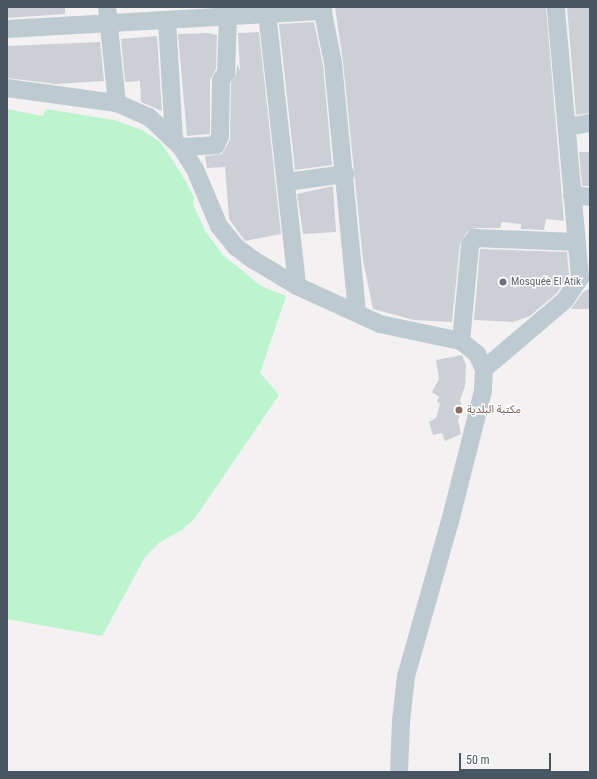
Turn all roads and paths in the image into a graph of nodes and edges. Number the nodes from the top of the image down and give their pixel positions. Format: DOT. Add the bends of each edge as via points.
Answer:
graph roads {
  1 [pos="556,7"];
  2 [pos="323,9"];
  3 [pos="267,13"];
  4 [pos="107,14"];
  5 [pos="228,16"];
  6 [pos="167,21"];
  7 [pos="7,29"];
  8 [pos="7,88"];
  9 [pos="117,103"];
  10 [pos="590,123"];
  11 [pos="567,128"];
  12 [pos="178,143"];
  13 [pos="345,174"];
  14 [pos="287,182"];
  15 [pos="572,195"];
  16 [pos="590,197"];
  17 [pos="576,242"];
  18 [pos="585,277"];
  19 [pos="297,286"];
  20 [pos="357,312"];
  21 [pos="461,341"];
  22 [pos="484,369"];
  23 [pos="399,772"];
  1 -- 11 [label="street"];
  2 -- 3 [label="street"];
  2 -- 13 [label="street" via="333,63"];
  3 -- 5 [label="street"];
  3 -- 14 [label="street"];
  4 -- 6 [label="street"];
  4 -- 7 [label="street"];
  4 -- 9 [label="street"];
  5 -- 6 [label="street"];
  5 -- 12 [label="street" via="226,73 221,80 220,136 216,145"];
  6 -- 12 [label="street"];
  8 -- 9 [label="street"];
  9 -- 12 [label="street" via="149,117"];
  10 -- 11 [label="street"];
  11 -- 15 [label="street"];
  12 -- 19 [label="street" via="195,169 226,237 252,259"];
  13 -- 14 [label="street"];
  13 -- 20 [label="street"];
  14 -- 19 [label="street"];
  15 -- 16 [label="street"];
  15 -- 17 [label="street"];
  17 -- 18 [label="street"];
  17 -- 21 [label="street" via="475,238 470,245"];
  18 -- 22 [label="street" via="565,300"];
  19 -- 20 [label="street"];
  20 -- 21 [label="street" via="386,326"];
  21 -- 22 [label="street" via="478,354"];
  22 -- 23 [label="street" via="483,391 464,469 406,676"];
}
